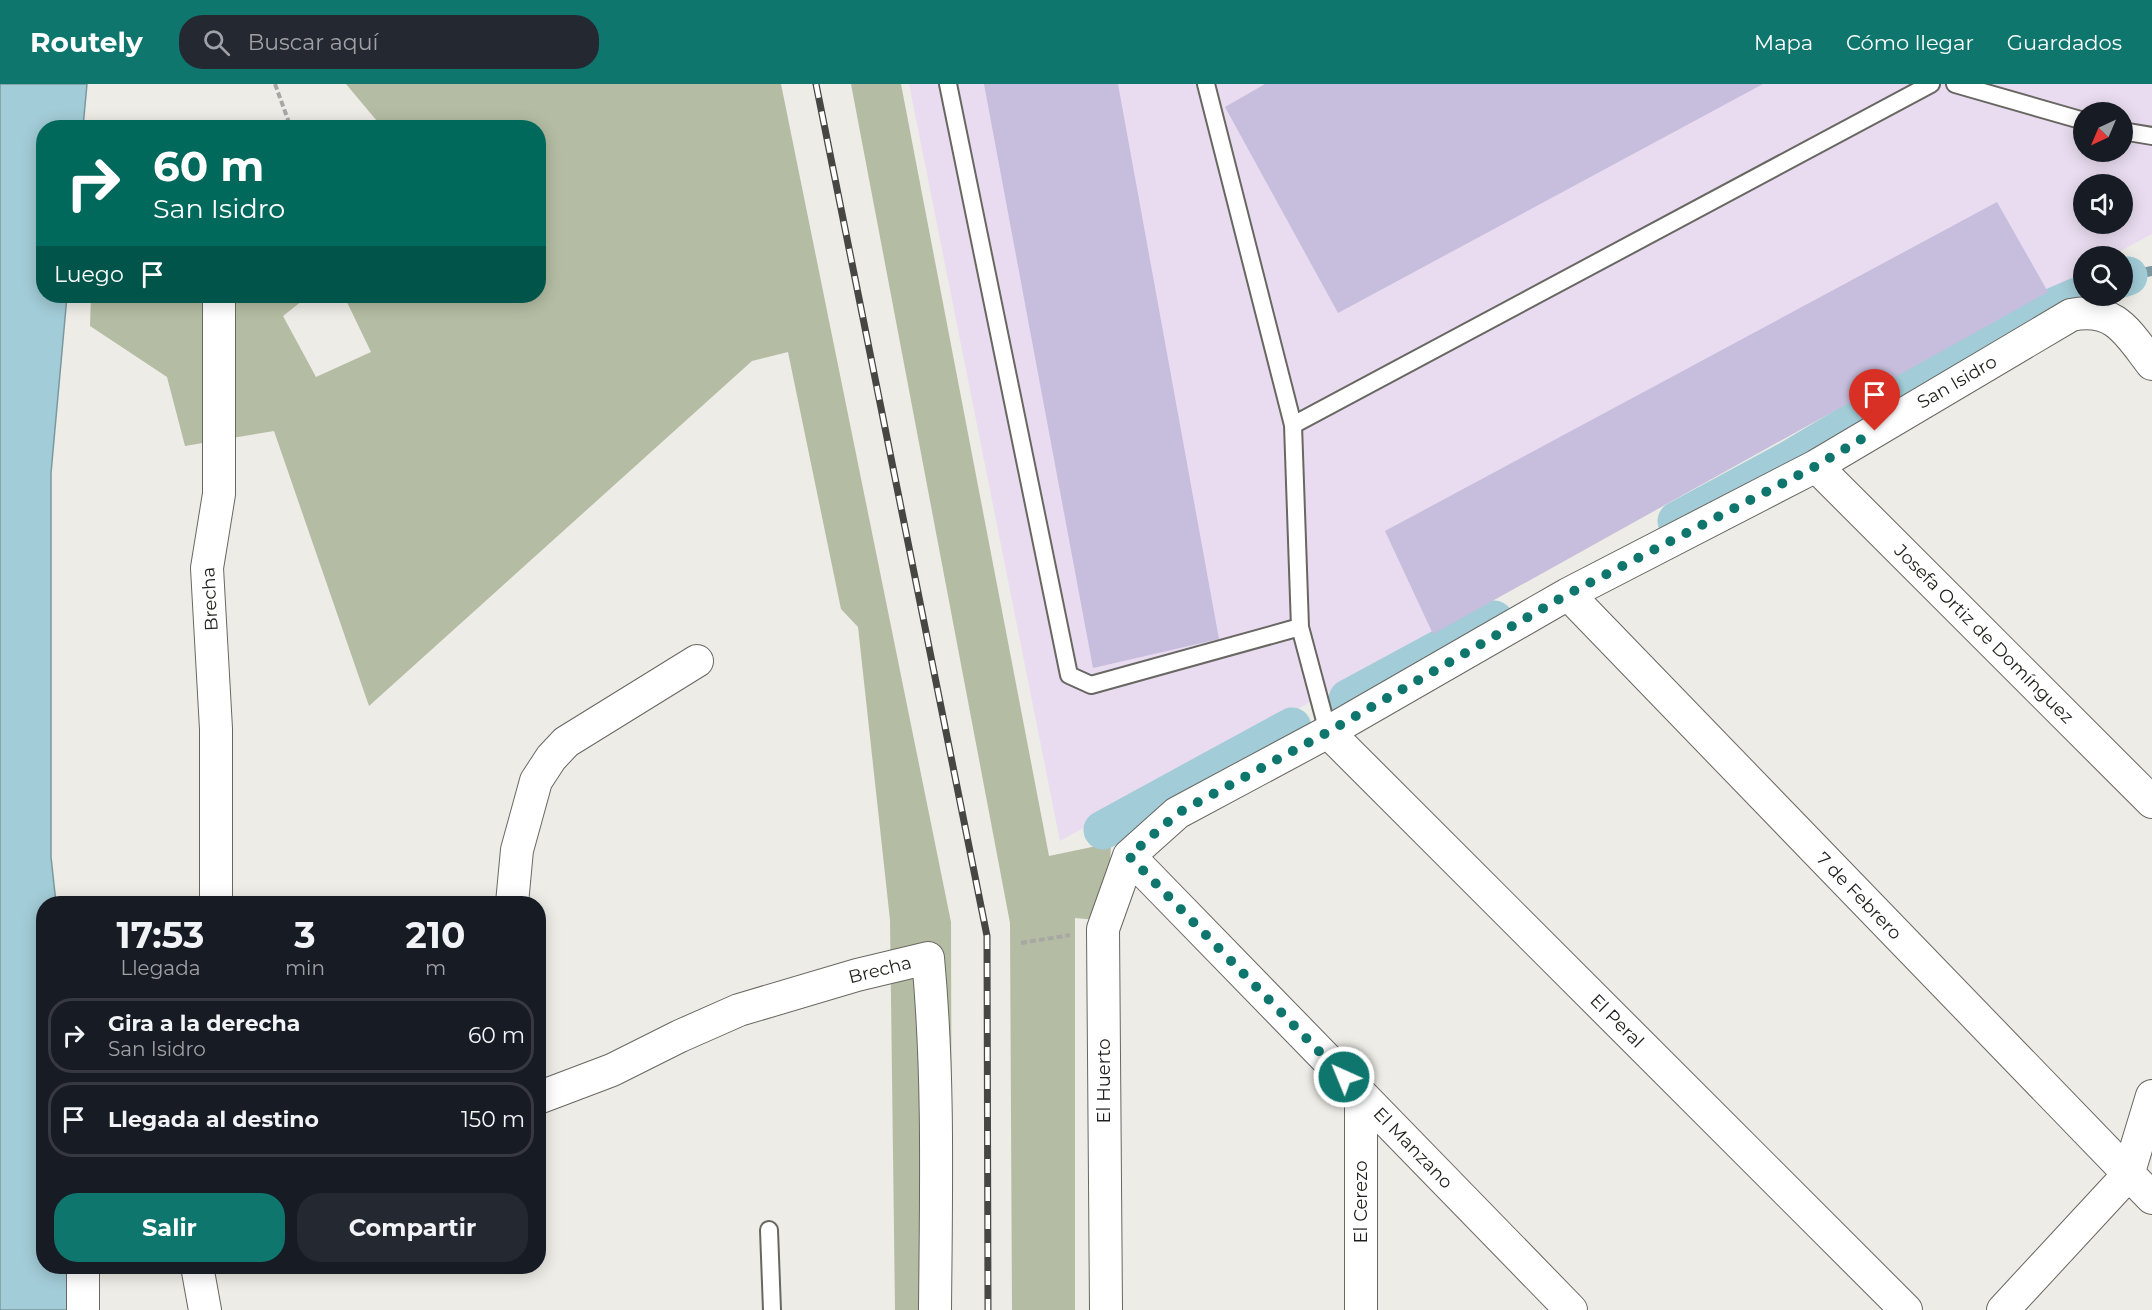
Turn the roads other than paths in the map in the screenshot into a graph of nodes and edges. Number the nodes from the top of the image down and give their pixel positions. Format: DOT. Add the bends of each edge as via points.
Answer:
graph roads {
  1 [pos="948,84"];
  2 [pos="1206,84"];
  3 [pos="1931,84"];
  4 [pos="1955,84"];
  5 [pos="2073,118"];
  6 [pos="2133,133"];
  7 [pos="2152,136"];
  8 [pos="219,303"];
  9 [pos="2152,364"];
  10 [pos="1293,425"];
  11 [pos="1816,466"];
  12 [pos="1568,594"];
  13 [pos="1300,627"];
  14 [pos="697,661"];
  15 [pos="1328,732"];
  16 [pos="2152,802"];
  17 [pos="1129,856"];
  18 [pos="216,896"];
  19 [pos="513,896"];
  20 [pos="1361,1094"];
  21 [pos="546,1095"];
  22 [pos="2152,1096"];
  23 [pos="2128,1175"];
  24 [pos="2152,1198"];
  25 [pos="770,1230"];
  26 [pos="83,1274"];
  27 [pos="198,1274"];
  28 [pos="83,1310"];
  29 [pos="205,1310"];
  30 [pos="772,1310"];
  31 [pos="935,1310"];
  32 [pos="1106,1310"];
  33 [pos="1361,1310"];
  34 [pos="1571,1310"];
  35 [pos="1906,1310"];
  36 [pos="2003,1310"];
  1 -- 13 [label="lane" via="1069,675 1091,685"];
  2 -- 10 [label="lane"];
  3 -- 10 [label="lane"];
  4 -- 5 [label="lane"];
  6 -- 7 [label="lane"];
  8 -- 18 [label="street, Brecha" via="219,494 207,568 216,729"];
  9 -- 11 [label="street, San Isidro" via="2130,334 2103,314 2071,315"];
  10 -- 13 [label="lane"];
  11 -- 12 [label="street, San Isidro"];
  11 -- 16 [label="street, Josefa Ortiz de Domínguez"];
  12 -- 15 [label="street, San Isidro"];
  12 -- 23 [label="street, 7 de Febrero"];
  13 -- 15 [label="lane"];
  14 -- 19 [label="street" via="566,742 551,758 536,781 517,850"];
  15 -- 17 [label="street, San Isidro" via="1178,813"];
  15 -- 35 [label="street, El Peral"];
  17 -- 20 [label="street, El Manzano"];
  17 -- 32 [label="street, El Huerto" via="1103,929"];
  20 -- 33 [label="street, El Cerezo"];
  20 -- 34 [label="street, El Manzano"];
  21 -- 31 [label="street, Brecha" via="612,1070 739,1010 928,958 934,1027"];
  22 -- 23 [label="street"];
  23 -- 24 [label="street, 7 de Febrero"];
  23 -- 36 [label="street"];
  25 -- 30 [label="lane"];
  26 -- 28 [label="street"];
  27 -- 29 [label="street"];
}
